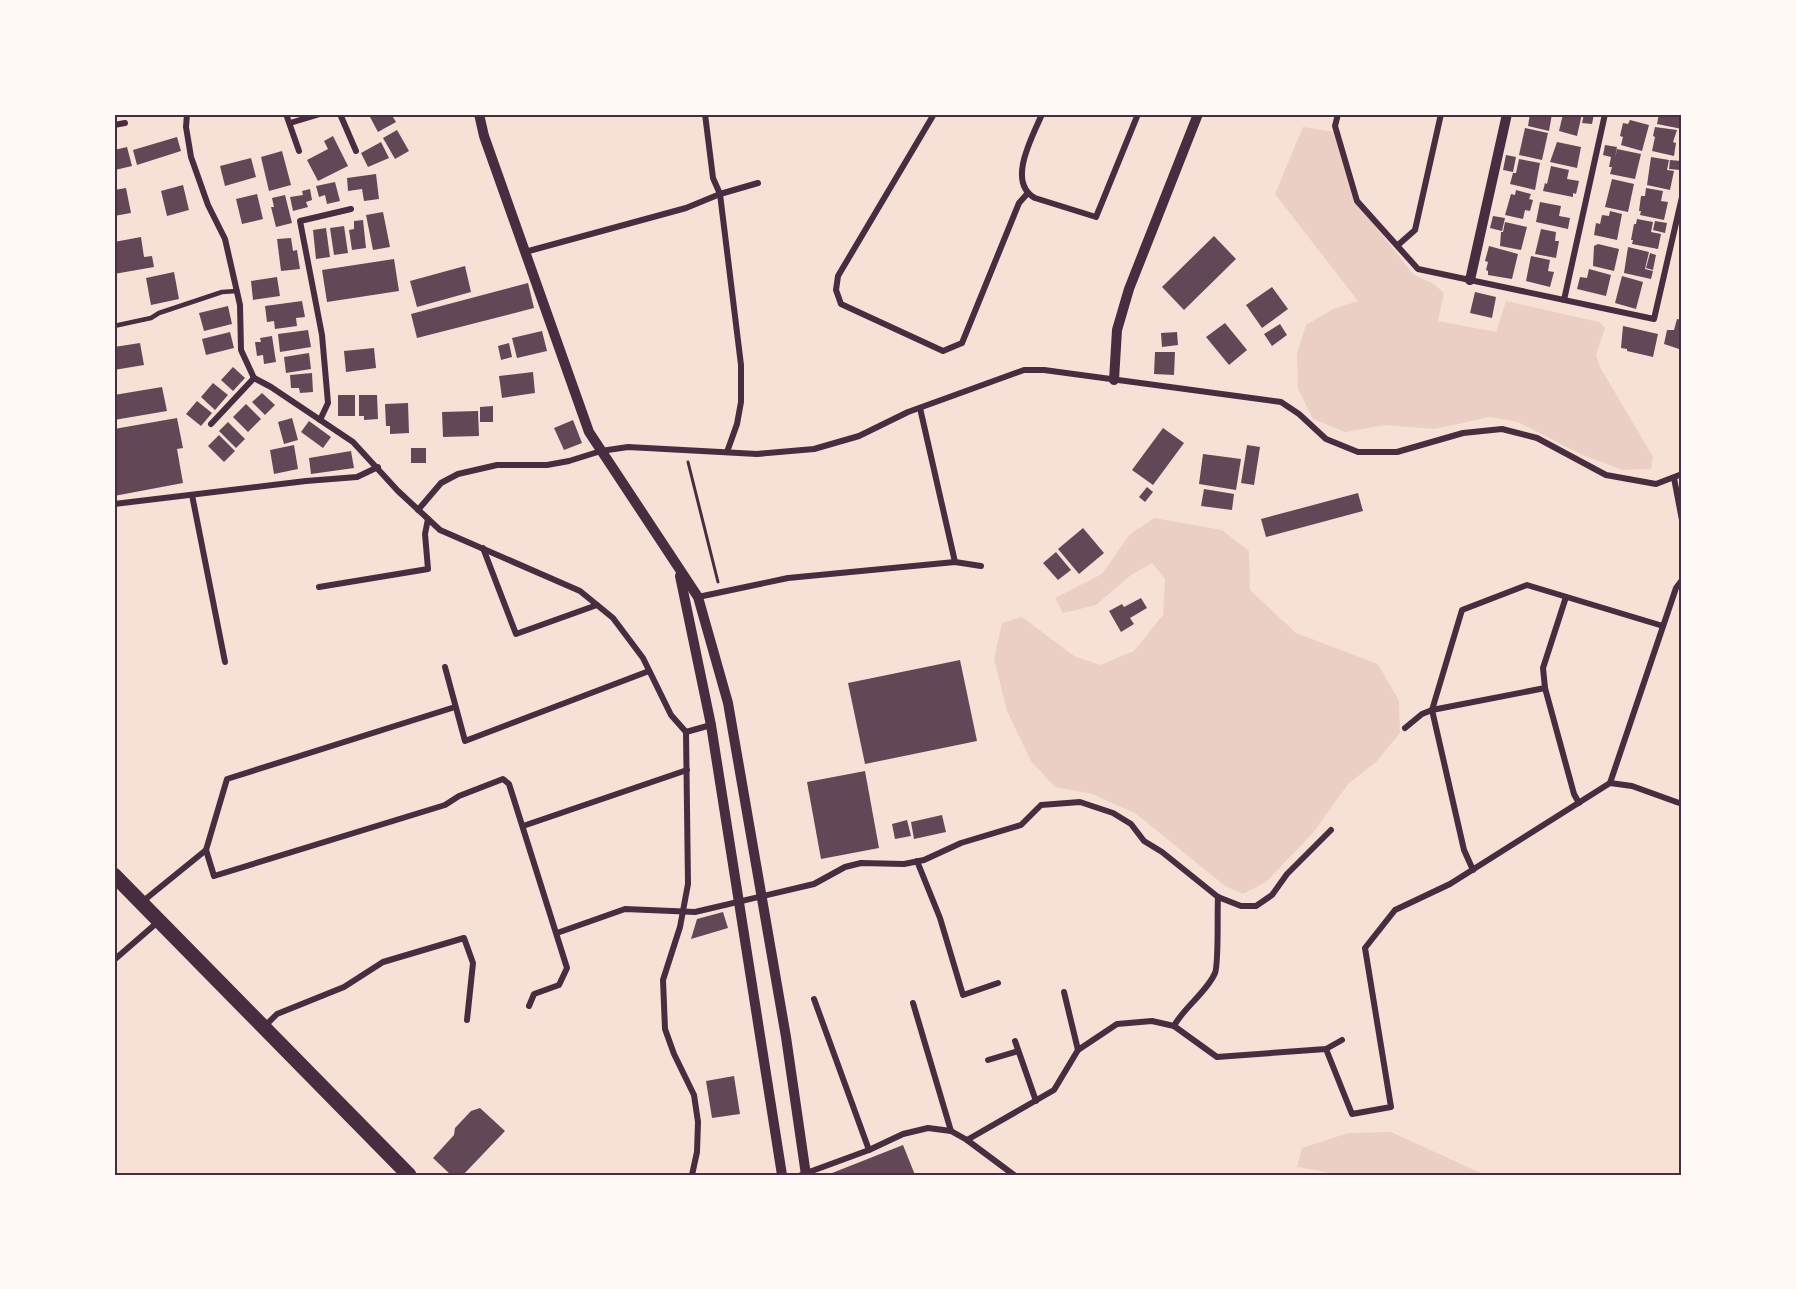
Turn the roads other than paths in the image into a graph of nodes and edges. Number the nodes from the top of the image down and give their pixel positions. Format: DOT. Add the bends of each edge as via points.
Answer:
graph roads {
  1 [pos="187,114"];
  2 [pos="286,114"];
  3 [pos="321,114"];
  4 [pos="340,114"];
  5 [pos="479,114"];
  6 [pos="705,114"];
  7 [pos="934,114"];
  8 [pos="1042,114"];
  9 [pos="1138,114"];
  10 [pos="1198,114"];
  11 [pos="1338,114"];
  12 [pos="1441,114"];
  13 [pos="1507,114"];
  14 [pos="1605,114"];
  15 [pos="125,123"];
  16 [pos="290,123"];
  17 [pos="114,126"];
  18 [pos="299,151"];
  19 [pos="356,151"];
  20 [pos="758,183"];
  21 [pos="720,194"];
  22 [pos="1027,194"];
  23 [pos="1682,197"];
  24 [pos="351,209"];
  25 [pos="1398,245"];
  26 [pos="525,252"];
  27 [pos="1470,280"];
  28 [pos="237,291"];
  29 [pos="1564,300"];
  30 [pos="114,326"];
  31 [pos="254,378"];
  32 [pos="1114,380"];
  33 [pos="920,408"];
  34 [pos="320,420"];
  35 [pos="211,424"];
  36 [pos="601,451"];
  37 [pos="727,452"];
  38 [pos="378,468"];
  39 [pos="1682,474"];
  40 [pos="1674,478"];
  41 [pos="192,495"];
  42 [pos="114,504"];
  43 [pos="418,510"];
  44 [pos="428,519"];
  45 [pos="1682,520"];
  46 [pos="483,548"];
  47 [pos="954,562"];
  48 [pos="981,566"];
  49 [pos="679,570"];
  50 [pos="1682,580"];
  51 [pos="319,587"];
  52 [pos="698,597"];
  53 [pos="1566,597"];
  54 [pos="597,605"];
  55 [pos="1663,626"];
  56 [pos="225,662"];
  57 [pos="445,667"];
  58 [pos="649,671"];
  59 [pos="1545,688"];
  60 [pos="455,707"];
  61 [pos="1432,710"];
  62 [pos="711,725"];
  63 [pos="1405,728"];
  64 [pos="687,732"];
  65 [pos="687,770"];
  66 [pos="1610,783"];
  67 [pos="1579,802"];
  68 [pos="1682,804"];
  69 [pos="523,826"];
  70 [pos="1331,830"];
  71 [pos="206,850"];
  72 [pos="916,861"];
  73 [pos="1473,870"];
  74 [pos="114,875"];
  75 [pos="762,897"];
  76 [pos="1218,897"];
  77 [pos="739,902"];
  78 [pos="141,903"];
  79 [pos="683,912"];
  80 [pos="159,921"];
  81 [pos="557,933"];
  82 [pos="114,960"];
  83 [pos="998,983"];
  84 [pos="1064,992"];
  85 [pos="814,999"];
  86 [pos="913,1003"];
  87 [pos="529,1006"];
  88 [pos="467,1020"];
  89 [pos="1174,1026"];
  90 [pos="263,1027"];
  91 [pos="1342,1040"];
  92 [pos="1014,1041"];
  93 [pos="1326,1049"];
  94 [pos="1078,1050"];
  95 [pos="1018,1051"];
  96 [pos="988,1060"];
  97 [pos="1036,1101"];
  98 [pos="951,1131"];
  99 [pos="967,1140"];
  100 [pos="869,1150"];
  101 [pos="408,1175"];
  102 [pos="692,1175"];
  103 [pos="782,1175"];
  104 [pos="804,1175"];
  105 [pos="1014,1175"];
  1 -- 28 [label="street" via="191,157 225,239"];
  2 -- 16 [label="street"];
  3 -- 16 [label="street"];
  4 -- 19 [label="street"];
  5 -- 26 [label="street"];
  6 -- 21 [label="street" via="713,178"];
  7 -- 22 [label="street" via="838,276 836,290 841,304 943,351 962,343 1019,203"];
  8 -- 22 [label="street" via="1024,158 1021,179"];
  9 -- 22 [label="street" via="1096,216"];
  10 -- 32 [label="street" via="1129,289 1117,330"];
  11 -- 25 [label="street" via="1335,126 1357,201"];
  12 -- 25 [label="street" via="1415,230"];
  13 -- 27 [label="street"];
  14 -- 29 [label="street"];
  15 -- 17 [label="street"];
  16 -- 18 [label="street"];
  20 -- 21 [label="street"];
  21 -- 26 [label="street" via="686,208"];
  21 -- 37 [label="street" via="741,365 741,402"];
  23 -- 29 [label="street" via="1654,319"];
  24 -- 34 [label="street" via="300,221 322,334 328,403"];
  25 -- 27 [label="street" via="1418,268"];
  26 -- 36 [label="street" via="589,432"];
  27 -- 29 [label="street"];
  28 -- 30 [label="lane" via="222,292 151,318"];
  28 -- 31 [label="street" via="241,350"];
  31 -- 34 [label="street"];
  31 -- 35 [label="street"];
  32 -- 33 [label="street" via="1024,370"];
  32 -- 40 [label="street" via="1281,402 1326,439 1358,452 1397,452 1463,433 1502,429 1537,438 1606,475 1656,484"];
  33 -- 37 [label="street" via="859,436 814,449 757,454"];
  33 -- 47 [label="street"];
  34 -- 38 [label="street" via="353,442"];
  36 -- 37 [label="street" via="628,447"];
  36 -- 43 [label="street" via="547,465 497,465 458,474 441,483"];
  36 -- 49 [label="street"];
  38 -- 41 [label="street" via="357,477"];
  38 -- 43 [label="street"];
  39 -- 40 [label="street"];
  40 -- 45 [label="street"];
  41 -- 42 [label="street"];
  41 -- 56 [label="street"];
  43 -- 44 [label="street"];
  44 -- 46 [label="street" via="440,530"];
  44 -- 51 [label="street" via="428,569"];
  46 -- 54 [label="street" via="580,591"];
  46 -- 54 [label="street" via="516,634"];
  47 -- 48 [label="street"];
  47 -- 52 [label="street" via="788,578"];
  49 -- 52 [label="street"];
  49 -- 62 [label="street"];
  50 -- 55 [label="street"];
  52 -- 75 [label="street" via="728,703"];
  53 -- 55 [label="street"];
  53 -- 59 [label="street" via="1543,668"];
  53 -- 61 [label="street" via="1527,585 1462,610"];
  54 -- 58 [label="street" via="613,618"];
  55 -- 66 [label="street"];
  57 -- 60 [label="street"];
  58 -- 60 [label="street" via="465,741"];
  58 -- 64 [label="street" via="670,715"];
  59 -- 61 [label="street"];
  59 -- 67 [label="street"];
  60 -- 71 [label="street" via="227,779"];
  61 -- 63 [label="street"];
  61 -- 73 [label="street" via="1464,850"];
  62 -- 64 [label="street"];
  62 -- 77 [label="street"];
  64 -- 65 [label="street"];
  65 -- 69 [label="street"];
  65 -- 79 [label="street" via="688,884"];
  66 -- 67 [label="street"];
  66 -- 68 [label="street" via="1632,786"];
  67 -- 73 [label="street"];
  69 -- 71 [label="street" via="509,784 503,779 445,805 214,876"];
  69 -- 81 [label="street"];
  70 -- 76 [label="street" via="1287,874 1272,895 1256,906 1241,906"];
  71 -- 78 [label="street"];
  72 -- 75 [label="street" via="861,862 814,884"];
  72 -- 76 [label="street" via="1021,825 1041,805 1080,802 1131,824 1144,841"];
  72 -- 83 [label="street" via="940,918 963,995"];
  73 -- 93 [label="street" via="1395,910 1365,948 1391,1107 1352,1114"];
  74 -- 78 [label="main road"];
  75 -- 77 [label="street"];
  75 -- 104 [label="street"];
  76 -- 89 [label="street" via="1215,973"];
  77 -- 79 [label="street"];
  77 -- 103 [label="street"];
  78 -- 80 [label="main road"];
  79 -- 81 [label="street" via="626,909"];
  79 -- 102 [label="street" via="663,980 666,1029 694,1095 697,1113 697,1152"];
  80 -- 82 [label="street"];
  80 -- 90 [label="main road"];
  81 -- 87 [label="street" via="567,968 559,985 534,994"];
  84 -- 94 [label="street"];
  85 -- 100 [label="street"];
  86 -- 98 [label="street"];
  88 -- 90 [label="street" via="473,963 464,938 383,962 344,987 277,1014"];
  89 -- 93 [label="street" via="1217,1057"];
  89 -- 94 [label="street" via="1152,1021 1117,1024"];
  90 -- 101 [label="main road"];
  91 -- 93 [label="street"];
  92 -- 95 [label="street"];
  94 -- 97 [label="street" via="1054,1090"];
  95 -- 96 [label="street"];
  95 -- 97 [label="street"];
  97 -- 99 [label="street"];
  98 -- 99 [label="street"];
  98 -- 100 [label="street" via="928,1128 903,1134"];
  99 -- 105 [label="street"];
  100 -- 104 [label="street"];
}
